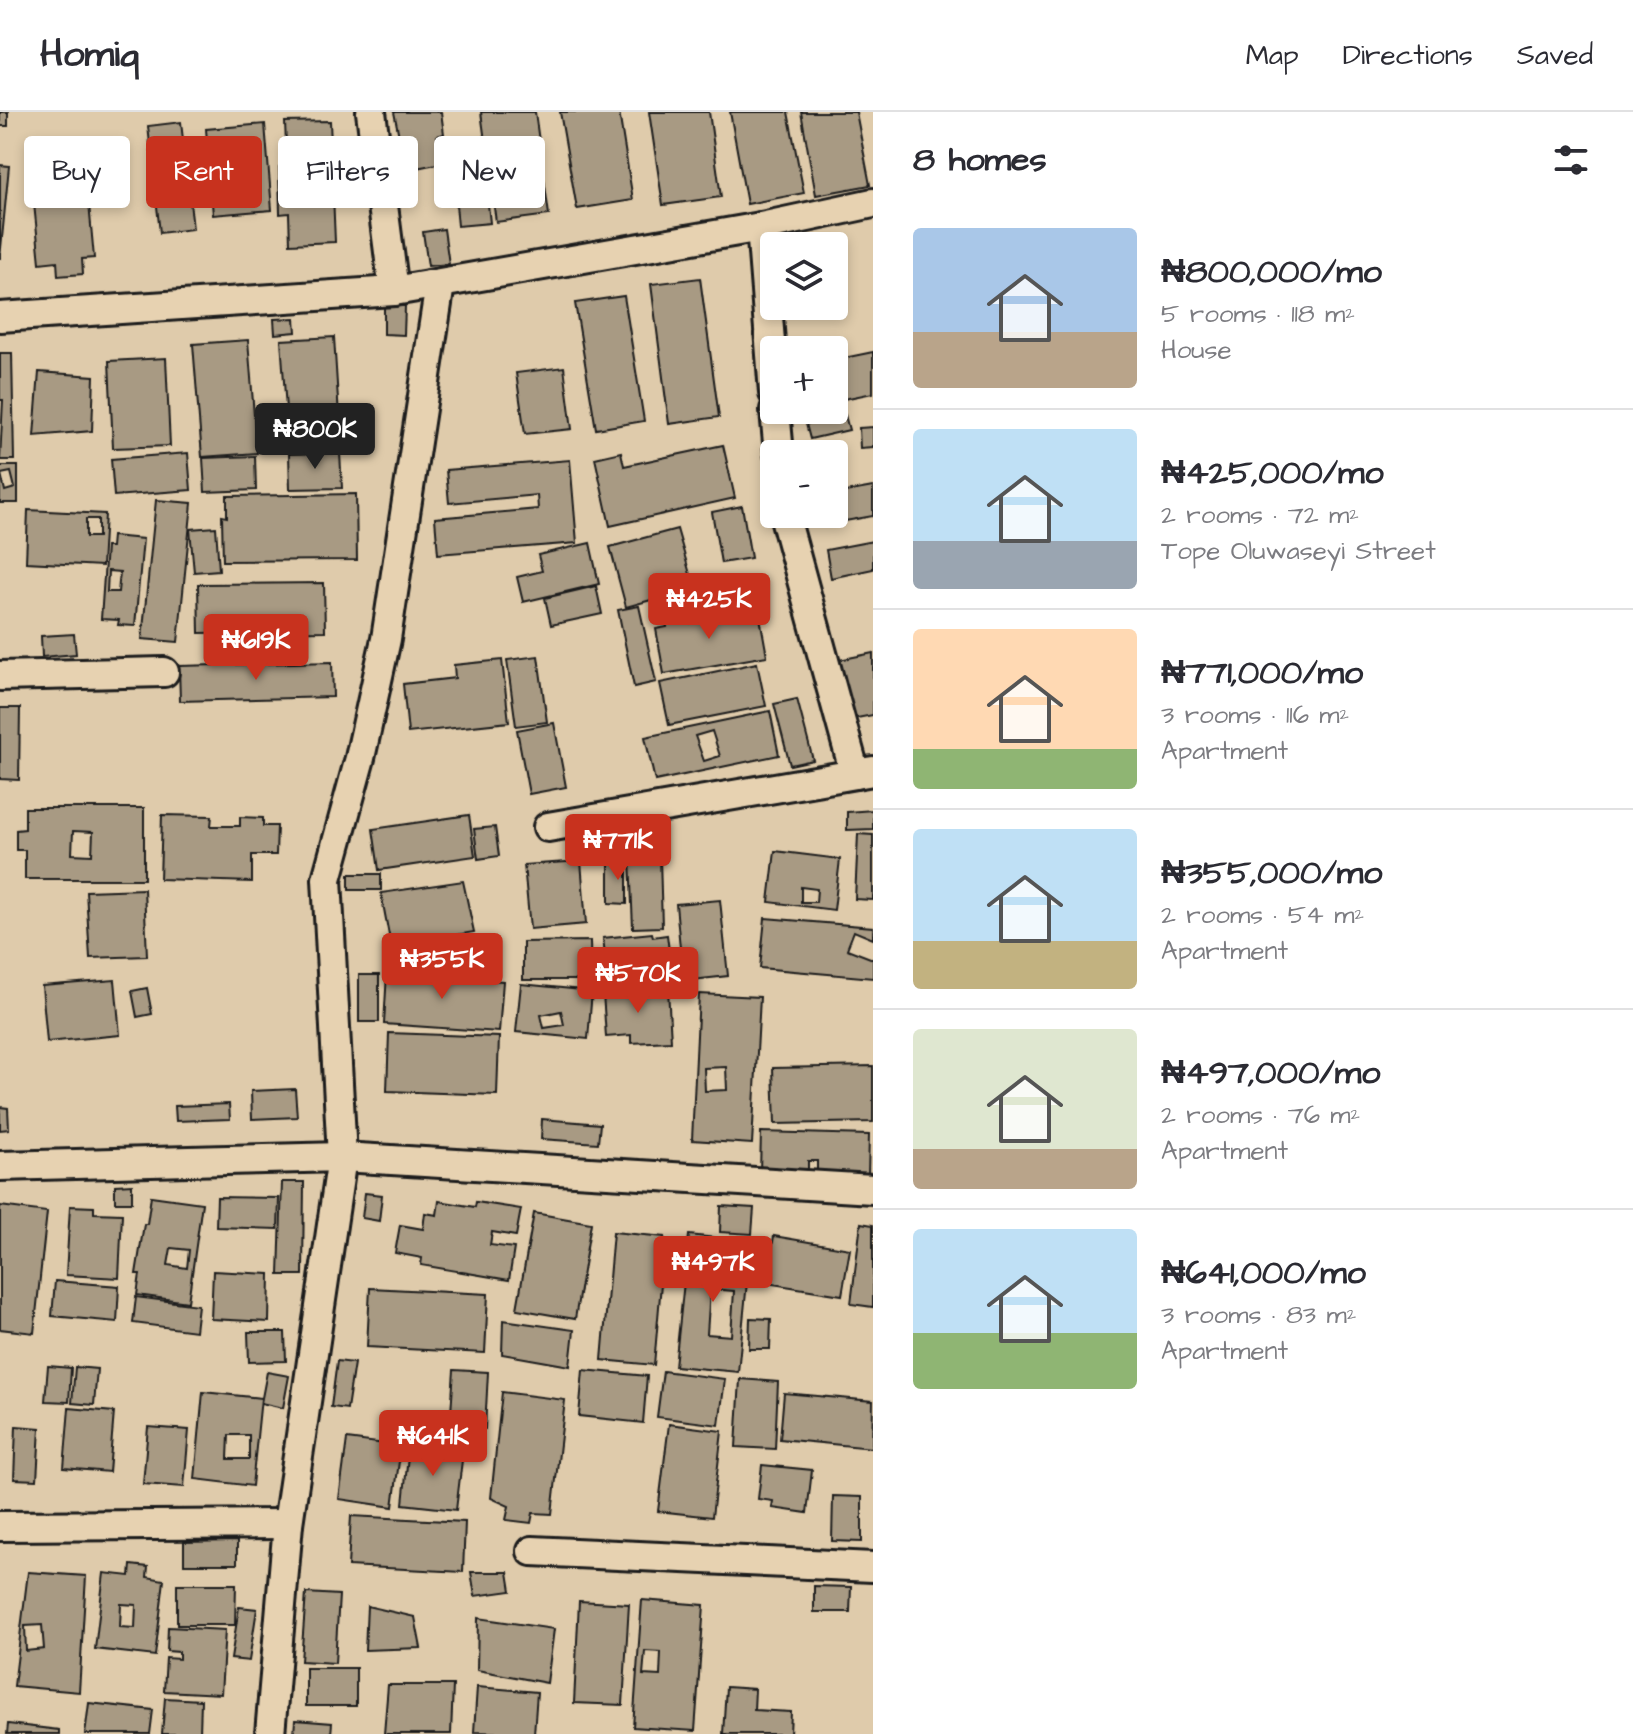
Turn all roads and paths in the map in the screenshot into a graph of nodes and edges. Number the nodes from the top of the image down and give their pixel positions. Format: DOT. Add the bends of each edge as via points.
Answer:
graph roads {
  1 [pos="371,112"];
  2 [pos="873,203"];
  3 [pos="761,227"];
  4 [pos="440,284"];
  5 [pos="394,291"];
  6 [pos="0,317"];
  7 [pos="770,336"];
  8 [pos="788,528"];
  9 [pos="164,672"];
  10 [pos="0,676"];
  11 [pos="864,772"];
  12 [pos="548,827"];
  13 [pos="342,1157"];
  14 [pos="0,1166"];
  15 [pos="873,1189"];
  16 [pos="288,1524"];
  17 [pos="0,1526"];
  18 [pos="532,1551"];
  19 [pos="873,1567"];
  20 [pos="270,1734"];
  1 -- 5 [label="street"];
  2 -- 3 [label="street"];
  3 -- 4 [label="street"];
  3 -- 7 [label="street"];
  4 -- 5 [label="street"];
  4 -- 13 [label="street" via="386,639 327,879"];
  5 -- 6 [label="street"];
  8 -- 11 [label="street"];
  9 -- 10 [label="street"];
  11 -- 12 [label="street"];
  13 -- 14 [label="street"];
  13 -- 15 [label="street"];
  13 -- 16 [label="street"];
  16 -- 17 [label="street"];
  16 -- 20 [label="street"];
  18 -- 19 [label="street"];
}
